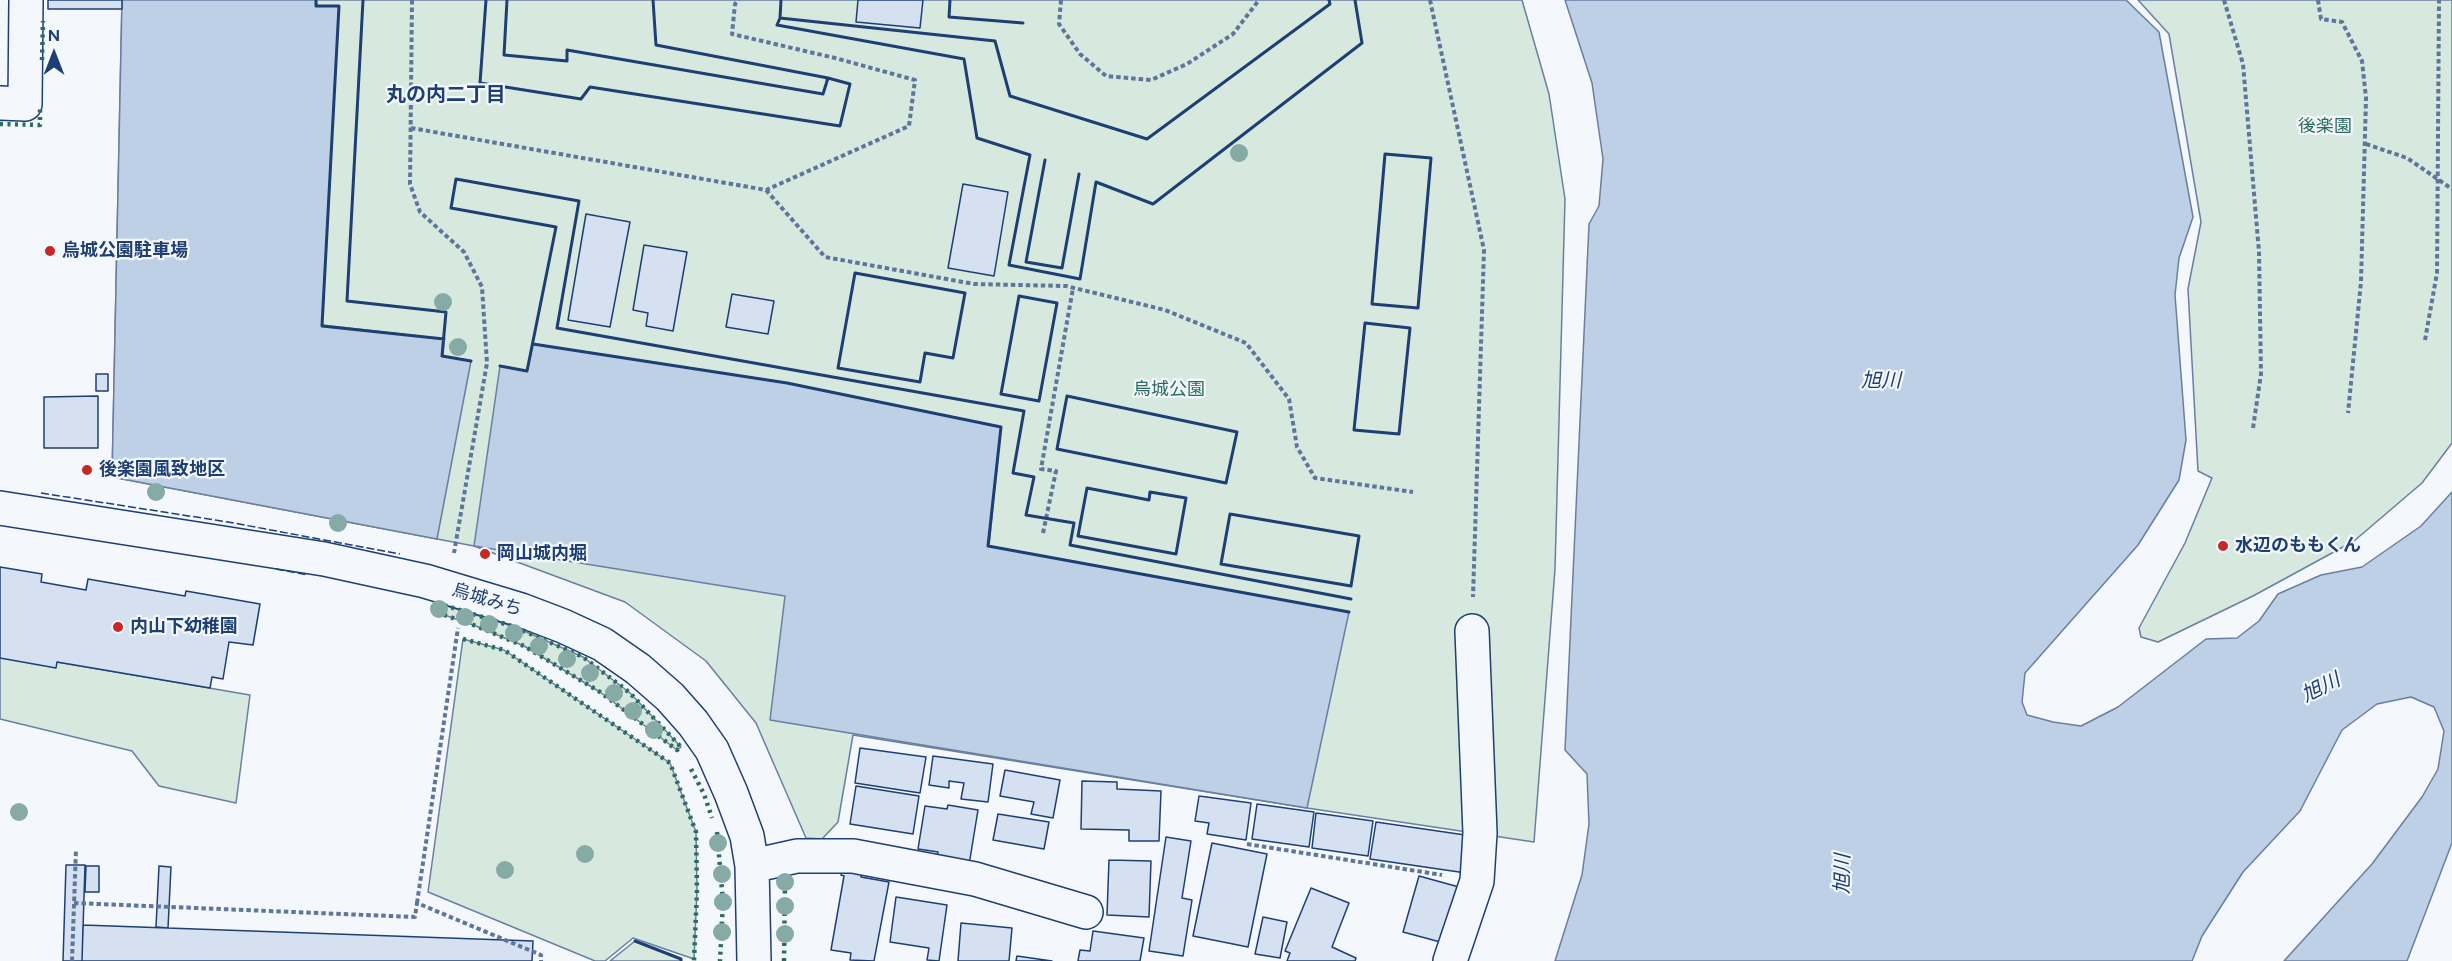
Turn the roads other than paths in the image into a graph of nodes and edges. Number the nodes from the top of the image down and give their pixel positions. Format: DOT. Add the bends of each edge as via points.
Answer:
graph roads {
  1 [pos="26,0"];
  2 [pos="0,103"];
  3 [pos="0,508"];
  4 [pos="1472,630"];
  5 [pos="752,866"];
  6 [pos="1086,912"];
  7 [pos="754,961"];
  8 [pos="1450,961"];
  1 -- 2 [label="street" via="26,104"];
  3 -- 5 [label="street, 烏城みち" via="354,565 425,581 521,610 602,644 670,697 712,750 747,836"];
  4 -- 8 [label="street" via="1480,833 1477,881"];
  5 -- 6 [label="street" via="797,856 853,856 975,879"];
  5 -- 7 [label="street, 烏城みち"];
}
